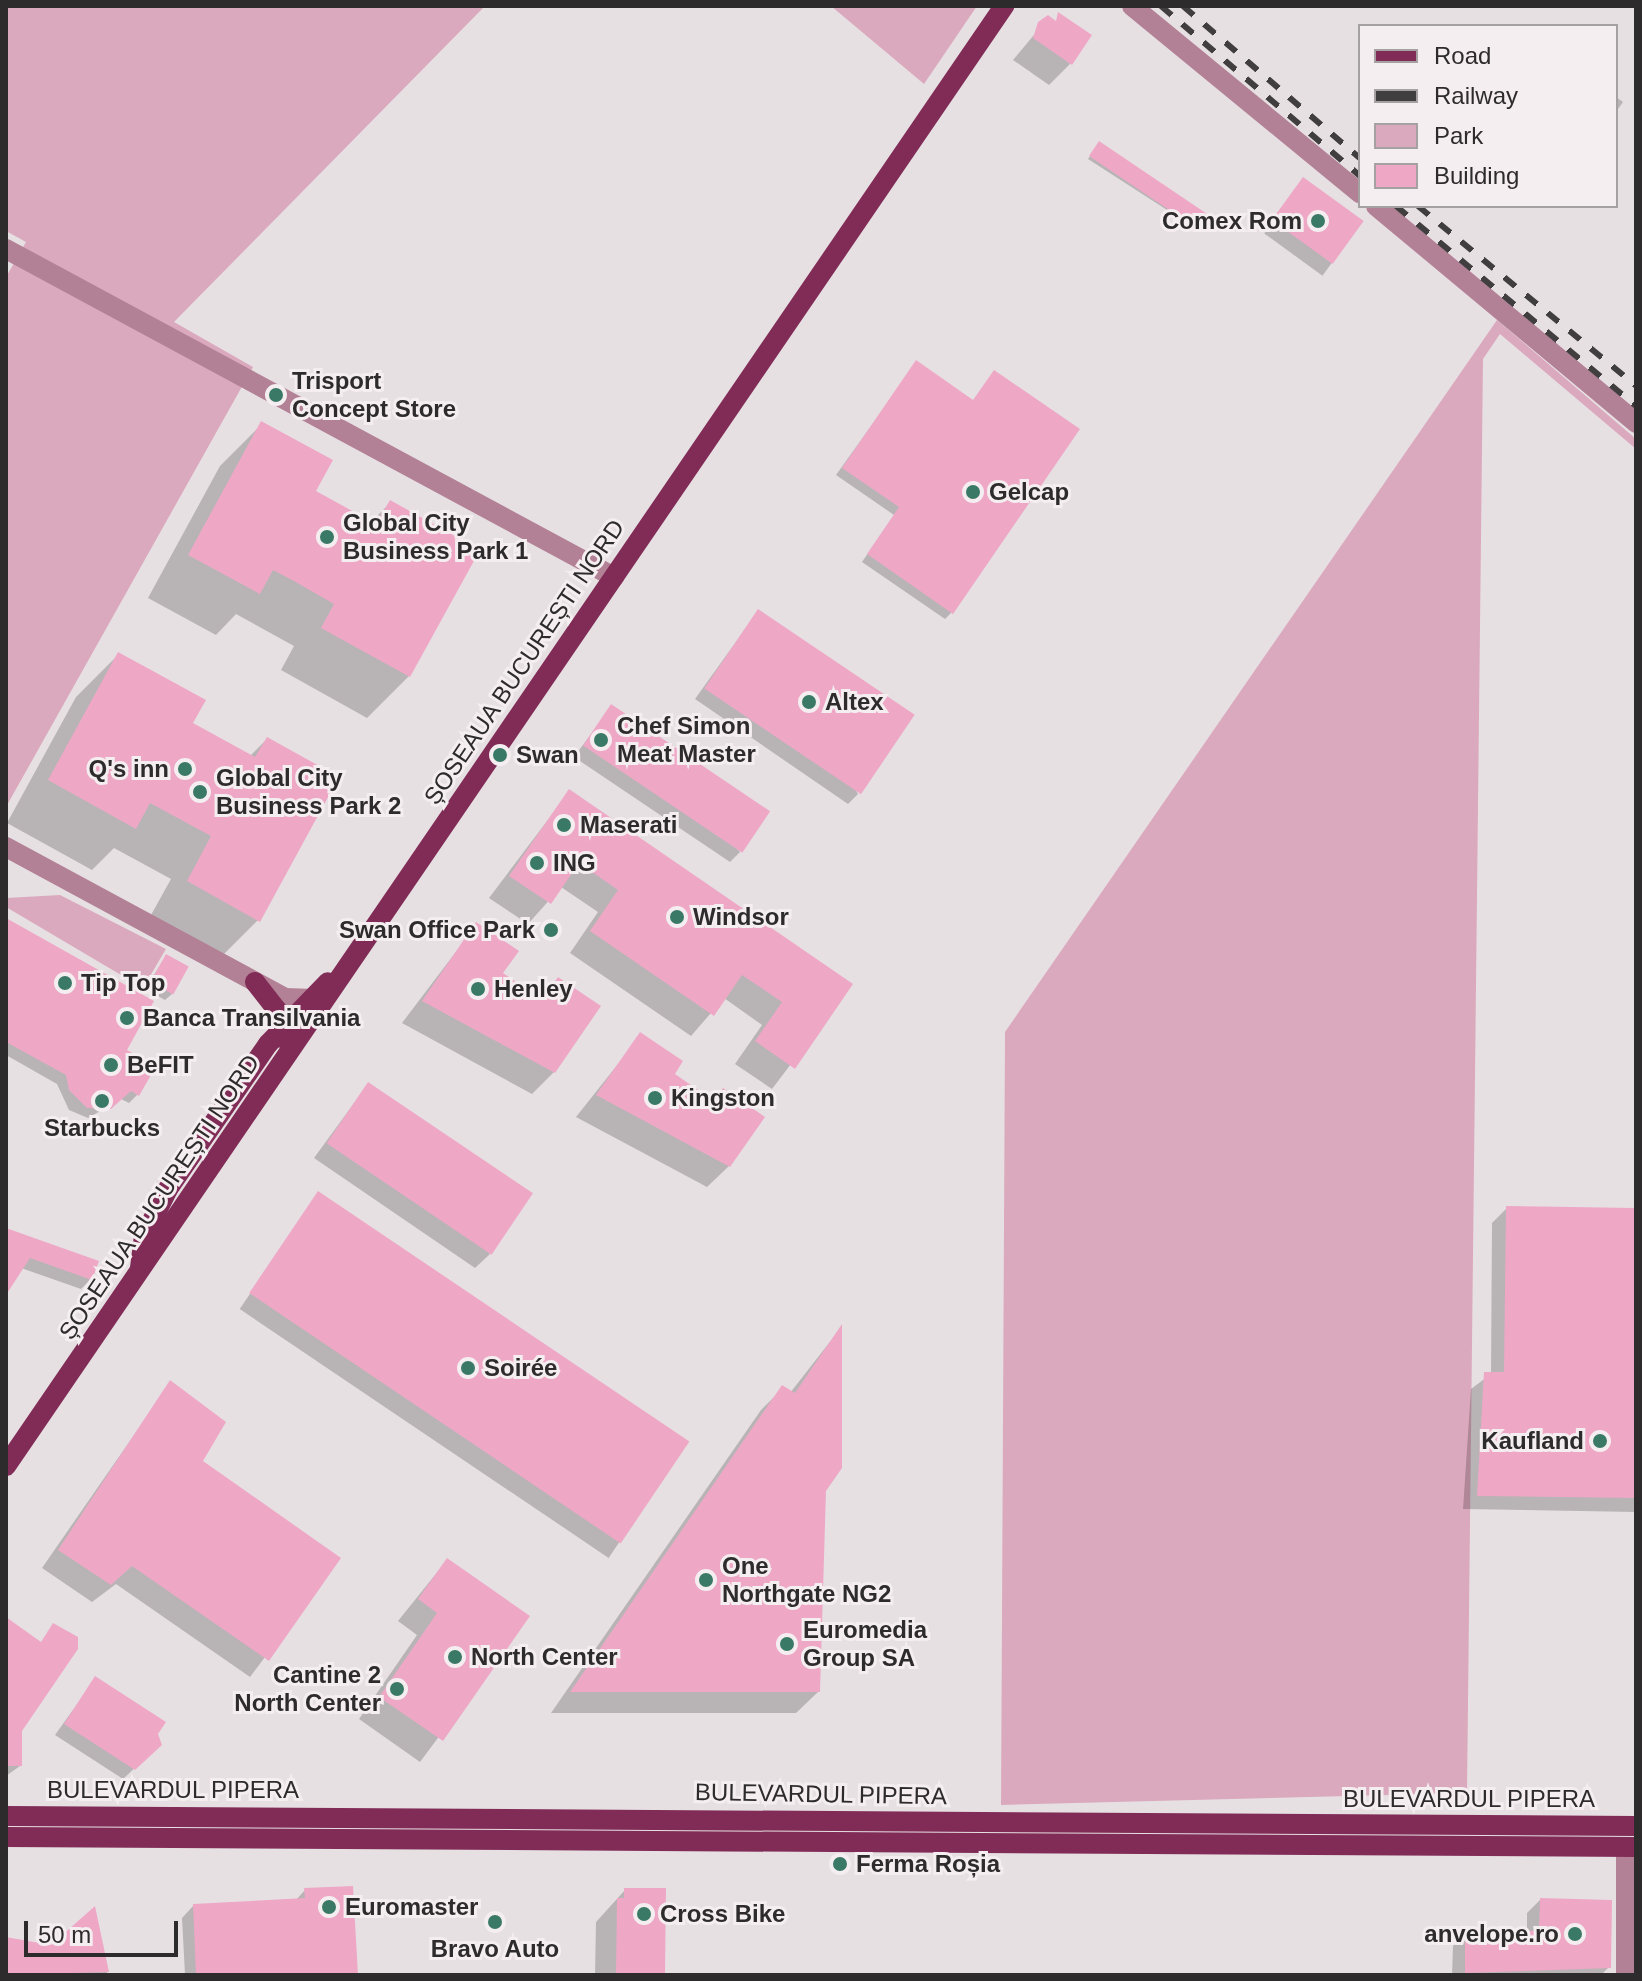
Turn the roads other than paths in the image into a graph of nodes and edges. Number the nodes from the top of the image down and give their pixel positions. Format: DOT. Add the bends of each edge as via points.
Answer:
graph roads {
  1 [pos="1004,6"];
  2 [pos="1132,6"];
  3 [pos="1358,191"];
  4 [pos="1378,208"];
  5 [pos="6,249"];
  6 [pos="1636,423"];
  7 [pos="614,577"];
  8 [pos="6,847"];
  9 [pos="349,964"];
  10 [pos="255,982"];
  11 [pos="328,995"];
  12 [pos="306,1002"];
  13 [pos="281,1028"];
  14 [pos="270,1080"];
  15 [pos="140,1270"];
  16 [pos="6,1466"];
  17 [pos="6,1816"];
  18 [pos="1636,1826"];
  19 [pos="6,1837"];
  20 [pos="1631,1847"];
  21 [pos="1626,1975"];
  1 -- 7 [label="main road, ȘOSEAUA BUCUREȘTI NORD"];
  2 -- 3 [label="street"];
  4 -- 6 [label="street"];
  5 -- 7 [label="street"];
  7 -- 9 [label="main road, ȘOSEAUA BUCUREȘTI NORD"];
  8 -- 10 [label="street"];
  9 -- 11 [label="main road, ȘOSEAUA BUCUREȘTI NORD"];
  9 -- 12 [label="main road"];
  10 -- 12 [label="street"];
  10 -- 13 [label="main road" via="274,1003"];
  11 -- 12 [label="street"];
  11 -- 14 [label="main road, ȘOSEAUA BUCUREȘTI NORD"];
  12 -- 13 [label="main road"];
  13 -- 14 [label="main road"];
  13 -- 15 [label="main road" via="168,1189 144,1237"];
  14 -- 15 [label="main road, ȘOSEAUA BUCUREȘTI NORD"];
  15 -- 16 [label="main road, ȘOSEAUA BUCUREȘTI NORD"];
  17 -- 18 [label="main road, BULEVARDUL PIPERA"];
  19 -- 20 [label="main road, BULEVARDUL PIPERA"];
  20 -- 21 [label="street"];
}
